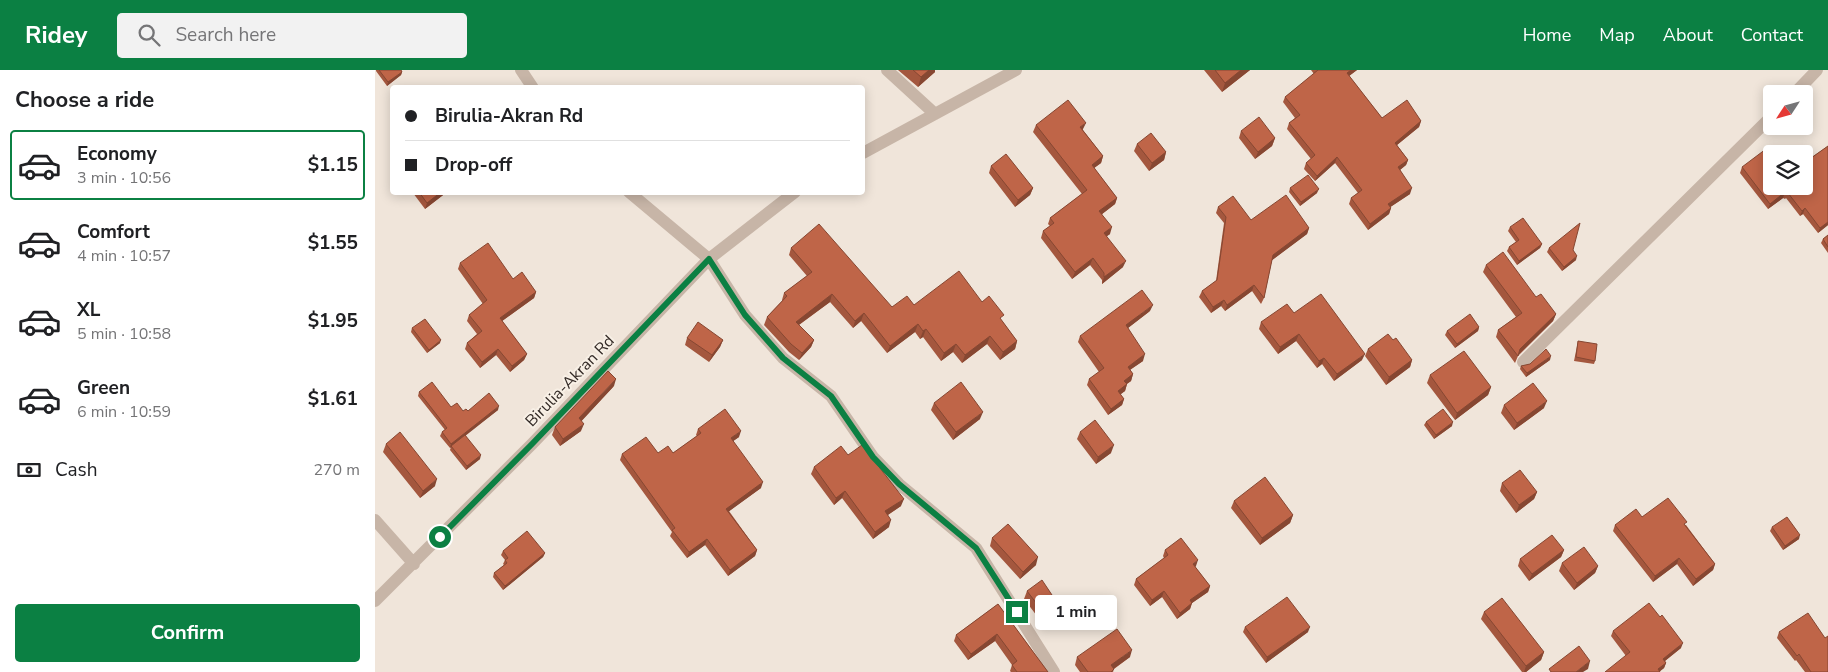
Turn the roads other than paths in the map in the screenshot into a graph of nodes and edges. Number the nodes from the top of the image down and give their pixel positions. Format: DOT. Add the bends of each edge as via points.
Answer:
graph roads {
  1 [pos="521,70"];
  2 [pos="887,70"];
  3 [pos="1016,70"];
  4 [pos="1817,70"];
  5 [pos="531,85"];
  6 [pos="1803,85"];
  7 [pos="935,114"];
  8 [pos="1763,125"];
  9 [pos="865,152"];
  10 [pos="633,195"];
  11 [pos="791,195"];
  12 [pos="709,259"];
  13 [pos="1523,362"];
  14 [pos="375,520"];
  15 [pos="414,564"];
  16 [pos="375,601"];
  17 [pos="1054,672"];
  1 -- 5 [label="street"];
  2 -- 7 [label="street"];
  3 -- 7 [label="street"];
  4 -- 6 [label="street"];
  7 -- 9 [label="street"];
  8 -- 13 [label="street"];
  10 -- 12 [label="street"];
  11 -- 12 [label="street, Birulia-Akran Rd"];
  12 -- 15 [label="street, Birulia-Akran Rd"];
  12 -- 17 [label="street" via="745,315 783,358 831,396 873,457 899,484 976,548"];
  14 -- 15 [label="street"];
  15 -- 16 [label="street, Birulia-Akran Rd"];
}
